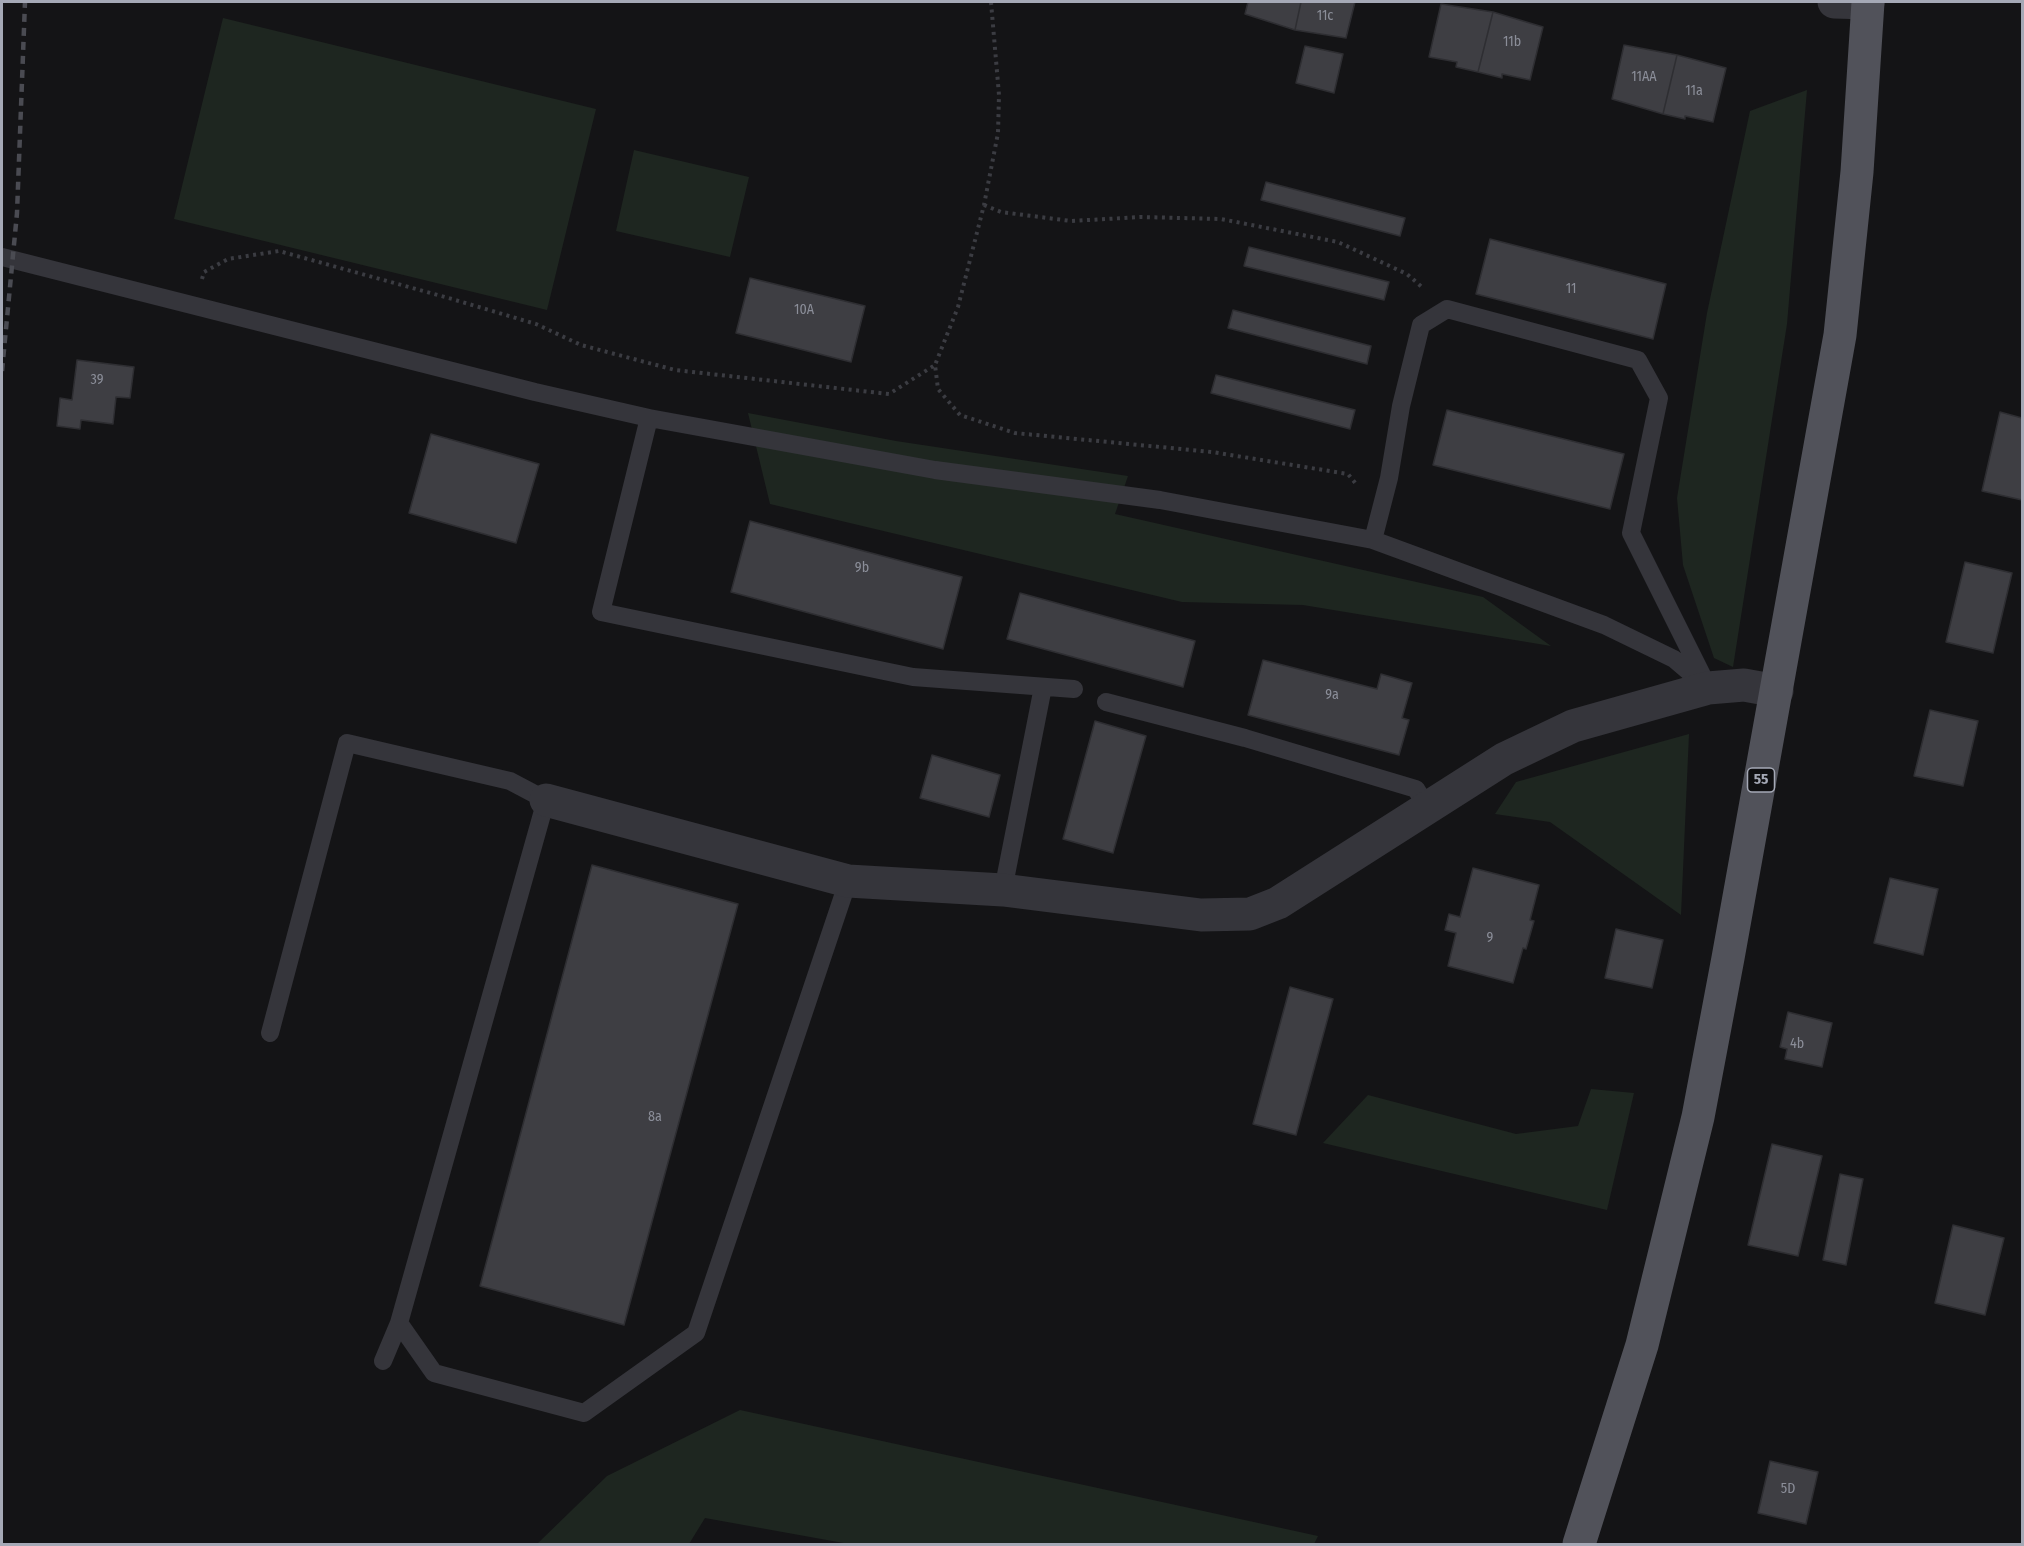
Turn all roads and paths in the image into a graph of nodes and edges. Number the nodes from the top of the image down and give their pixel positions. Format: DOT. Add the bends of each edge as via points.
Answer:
graph roads {
  1 [pos="991,2"];
  2 [pos="1834,2"];
  3 [pos="1868,2"];
  4 [pos="984,205"];
  5 [pos="2,257"];
  6 [pos="196,306"];
  7 [pos="1447,309"];
  8 [pos="935,365"];
  9 [pos="649,418"];
  10 [pos="1380,512"];
  11 [pos="1373,540"];
  12 [pos="1043,687"];
  13 [pos="1708,688"];
  14 [pos="1074,689"];
  15 [pos="1777,691"];
  16 [pos="1106,702"];
  17 [pos="546,800"];
  18 [pos="1428,809"];
  19 [pos="848,881"];
  20 [pos="1003,891"];
  21 [pos="270,1033"];
  22 [pos="399,1323"];
  23 [pos="383,1361"];
  24 [pos="1579,1545"];
  1 -- 4 [label="path" via="999,95 998,133"];
  2 -- 3 [label="street"];
  3 -- 15 [label="main road, 55" via="1857,172 1839,335"];
  4 -- 7 [label="path" via="1001,212 1071,221 1141,217 1221,219 1338,242 1407,274"];
  4 -- 8 [label="path" via="958,307"];
  5 -- 6 [label="lane"];
  6 -- 8 [label="path" via="204,272 228,259 279,251 463,302 536,324 581,345 675,370 889,394"];
  6 -- 9 [label="lane" via="535,393"];
  7 -- 10 [label="lane" via="1421,325"];
  7 -- 13 [label="lane" via="1638,360 1659,398 1630,533"];
  8 -- 10 [label="path" via="938,389 960,415 1015,433 1212,452 1348,474"];
  9 -- 11 [label="lane" via="934,470 1160,500"];
  9 -- 12 [label="lane" via="601,612 913,677"];
  10 -- 11 [label="lane"];
  11 -- 13 [label="lane" via="1604,625 1674,658"];
  12 -- 14 [label="lane"];
  12 -- 20 [label="lane"];
  13 -- 15 [label="street" via="1744,685"];
  13 -- 18 [label="street" via="1573,726 1504,759"];
  15 -- 24 [label="main road, 55" via="1698,1118 1642,1345"];
  16 -- 18 [label="lane" via="1416,789"];
  17 -- 19 [label="street"];
  17 -- 21 [label="lane" via="510,781 347,743"];
  17 -- 22 [label="lane"];
  18 -- 20 [label="street" via="1278,903 1250,914 1201,915"];
  19 -- 20 [label="street"];
  19 -- 22 [label="lane" via="696,1333 584,1413 434,1373"];
  22 -- 23 [label="lane"];
}
